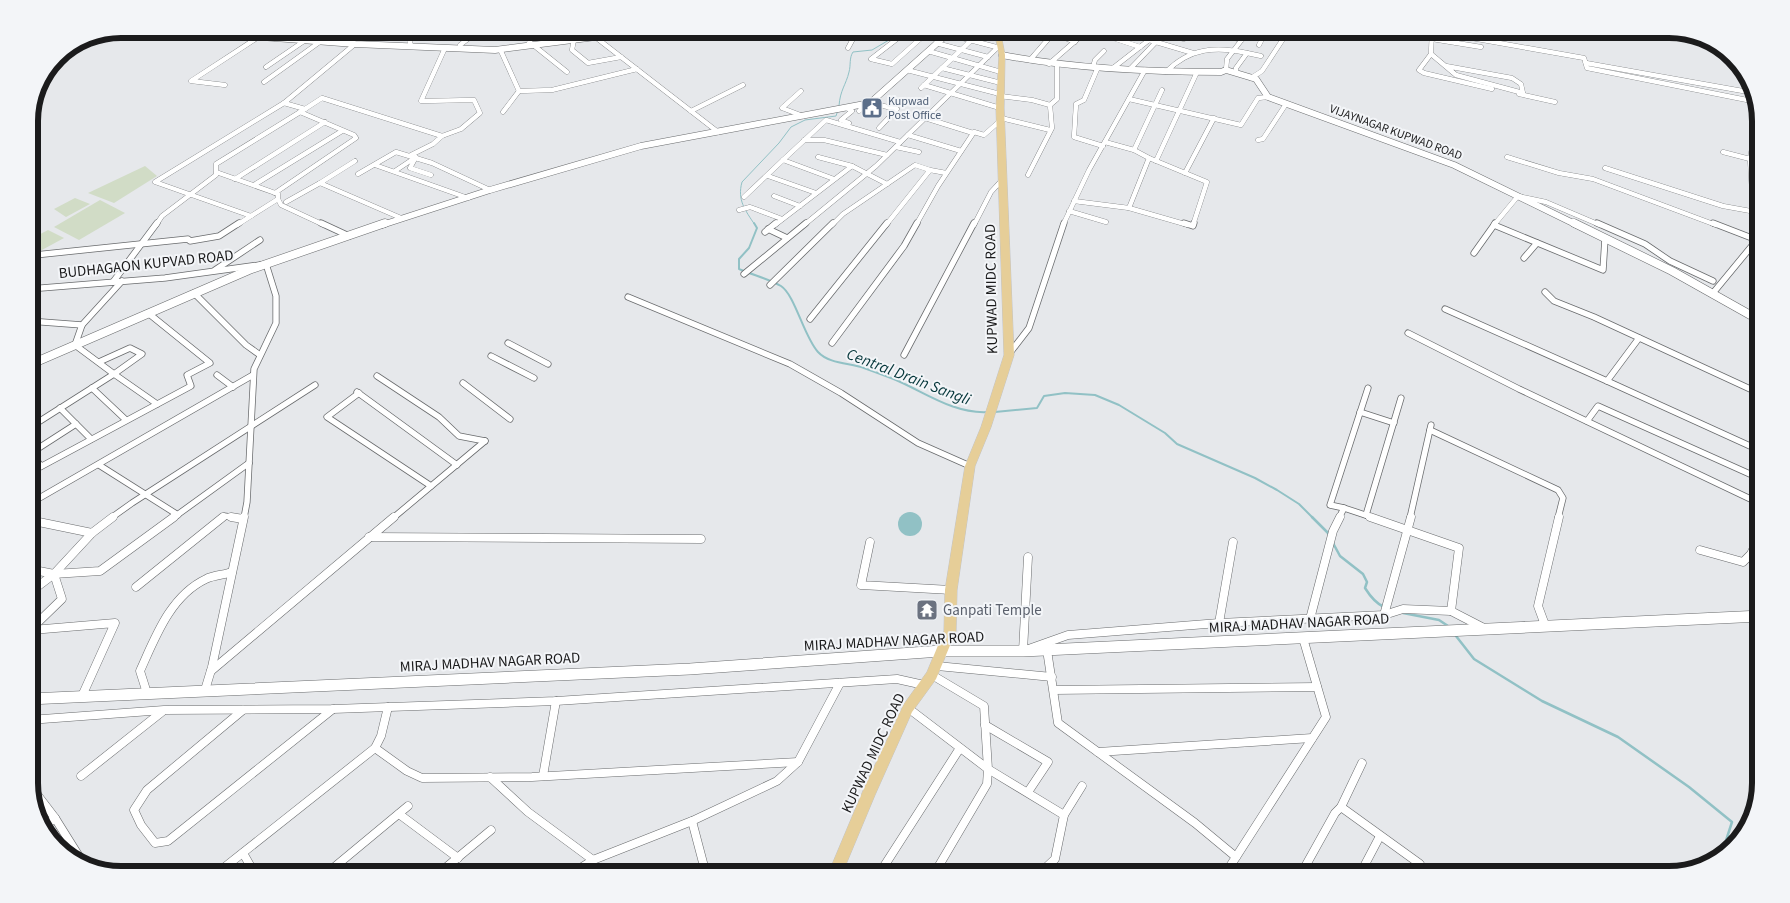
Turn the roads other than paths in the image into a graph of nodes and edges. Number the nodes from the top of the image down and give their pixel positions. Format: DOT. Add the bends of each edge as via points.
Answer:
graph roads {
  1 [pos="257,38"];
  2 [pos="291,38"];
  3 [pos="409,38"];
  4 [pos="470,38"];
  5 [pos="533,38"];
  6 [pos="581,38"];
  7 [pos="597,38"];
  8 [pos="853,38"];
  9 [pos="898,38"];
  10 [pos="916,38"];
  11 [pos="942,38"];
  12 [pos="966,38"];
  13 [pos="1050,38"];
  14 [pos="1060,38"];
  15 [pos="1080,38"];
  16 [pos="1112,38"];
  17 [pos="1153,38"];
  18 [pos="1234,38"];
  19 [pos="1262,38"];
  20 [pos="1284,38"];
  21 [pos="1475,38"];
  22 [pos="307,39"];
  23 [pos="574,39"];
  24 [pos="920,39"];
  25 [pos="971,40"];
  26 [pos="1242,40"];
  27 [pos="1432,40"];
  28 [pos="321,41"];
  29 [pos="1075,42"];
  30 [pos="1156,42"];
  31 [pos="999,43"];
  32 [pos="355,44"];
  33 [pos="936,44"];
  34 [pos="460,45"];
  35 [pos="530,45"];
  36 [pos="1259,45"];
  37 [pos="411,46"];
  38 [pos="1140,47"];
  39 [pos="1481,47"];
  40 [pos="445,48"];
  41 [pos="848,48"];
  42 [pos="500,49"];
  43 [pos="961,50"];
  44 [pos="1104,50"];
  45 [pos="1235,50"];
  46 [pos="928,51"];
  47 [pos="1193,53"];
  48 [pos="1247,53"];
  49 [pos="1430,54"];
  50 [pos="1261,56"];
  51 [pos="621,57"];
  52 [pos="988,57"];
  53 [pos="952,58"];
  54 [pos="1030,60"];
  55 [pos="1586,63"];
  56 [pos="1053,64"];
  57 [pos="1446,66"];
  58 [pos="266,67"];
  59 [pos="979,67"];
  60 [pos="1095,67"];
  61 [pos="942,68"];
  62 [pos="1113,68"];
  63 [pos="637,69"];
  64 [pos="907,70"];
  65 [pos="1130,70"];
  66 [pos="1145,70"];
  67 [pos="1226,70"];
  68 [pos="567,72"];
  69 [pos="1166,72"];
  70 [pos="1197,72"];
  71 [pos="1236,73"];
  72 [pos="970,75"];
  73 [pos="933,77"];
  74 [pos="1001,77"];
  75 [pos="1252,78"];
  76 [pos="264,82"];
  77 [pos="961,84"];
  78 [pos="225,85"];
  79 [pos="743,85"];
  80 [pos="1162,90"];
  81 [pos="519,91"];
  82 [pos="801,91"];
  83 [pos="1748,93"];
  84 [pos="952,94"];
  85 [pos="1000,95"];
  86 [pos="1268,97"];
  87 [pos="1129,99"];
  88 [pos="1750,101"];
  89 [pos="1555,102"];
  90 [pos="869,103"];
  91 [pos="284,104"];
  92 [pos="1286,104"];
  93 [pos="1050,105"];
  94 [pos="1155,106"];
  95 [pos="848,108"];
  96 [pos="303,110"];
  97 [pos="859,111"];
  98 [pos="1179,111"];
  99 [pos="503,112"];
  100 [pos="691,112"];
  101 [pos="1000,115"];
  102 [pos="803,116"];
  103 [pos="925,118"];
  104 [pos="1214,118"];
  105 [pos="325,122"];
  106 [pos="853,124"];
  107 [pos="879,128"];
  108 [pos="1050,130"];
  109 [pos="342,131"];
  110 [pos="718,132"];
  111 [pos="973,133"];
  112 [pos="908,135"];
  113 [pos="442,136"];
  114 [pos="804,140"];
  115 [pos="1258,140"];
  116 [pos="900,142"];
  117 [pos="1104,144"];
  118 [pos="896,147"];
  119 [pos="1752,149"];
  120 [pos="961,150"];
  121 [pos="1134,150"];
  122 [pos="918,152"];
  123 [pos="1723,152"];
  124 [pos="887,155"];
  125 [pos="414,156"];
  126 [pos="818,157"];
  127 [pos="1507,157"];
  128 [pos="1149,158"];
  129 [pos="1750,158"];
  130 [pos="783,160"];
  131 [pos="355,161"];
  132 [pos="1156,161"];
  133 [pos="375,165"];
  134 [pos="852,166"];
  135 [pos="1605,168"];
  136 [pos="930,170"];
  137 [pos="395,171"];
  138 [pos="216,172"];
  139 [pos="946,173"];
  140 [pos="1185,173"];
  141 [pos="358,174"];
  142 [pos="866,174"];
  143 [pos="431,175"];
  144 [pos="1028,175"];
  145 [pos="768,176"];
  146 [pos="1004,178"];
  147 [pos="235,179"];
  148 [pos="834,179"];
  149 [pos="320,183"];
  150 [pos="887,184"];
  151 [pos="254,185"];
  152 [pos="490,190"];
  153 [pos="275,192"];
  154 [pos="1752,193"];
  155 [pos="816,194"];
  156 [pos="190,195"];
  157 [pos="774,196"];
  158 [pos="1518,196"];
  159 [pos="744,197"];
  160 [pos="468,198"];
  161 [pos="278,199"];
  162 [pos="1074,201"];
  163 [pos="286,202"];
  164 [pos="800,206"];
  165 [pos="1129,208"];
  166 [pos="739,210"];
  167 [pos="1069,211"];
  168 [pos="1752,211"];
  169 [pos="251,216"];
  170 [pos="401,218"];
  171 [pos="782,219"];
  172 [pos="1106,222"];
  173 [pos="1494,225"];
  174 [pos="349,236"];
  175 [pos="787,238"];
  176 [pos="1606,239"];
  177 [pos="260,240"];
  178 [pos="1752,241"];
  179 [pos="1537,243"];
  180 [pos="141,244"];
  181 [pos="1752,246"];
  182 [pos="1474,252"];
  183 [pos="38,255"];
  184 [pos="1524,258"];
  185 [pos="266,264"];
  186 [pos="212,271"];
  187 [pos="744,274"];
  188 [pos="122,281"];
  189 [pos="1713,281"];
  190 [pos="113,282"];
  191 [pos="770,285"];
  192 [pos="38,288"];
  193 [pos="1544,292"];
  194 [pos="194,293"];
  195 [pos="1713,293"];
  196 [pos="628,297"];
  197 [pos="1445,309"];
  198 [pos="148,313"];
  199 [pos="1752,316"];
  200 [pos="810,319"];
  201 [pos="38,322"];
  202 [pos="82,325"];
  203 [pos="1408,333"];
  204 [pos="1639,338"];
  205 [pos="832,343"];
  206 [pos="508,344"];
  207 [pos="75,345"];
  208 [pos="260,355"];
  209 [pos="904,355"];
  210 [pos="1009,355"];
  211 [pos="491,356"];
  212 [pos="38,360"];
  213 [pos="98,362"];
  214 [pos="548,364"];
  215 [pos="114,374"];
  216 [pos="217,375"];
  217 [pos="254,375"];
  218 [pos="377,376"];
  219 [pos="534,378"];
  220 [pos="1607,381"];
  221 [pos="463,383"];
  222 [pos="316,385"];
  223 [pos="233,387"];
  224 [pos="92,388"];
  225 [pos="1368,388"];
  226 [pos="1752,390"];
  227 [pos="1401,398"];
  228 [pos="157,404"];
  229 [pos="60,408"];
  230 [pos="1360,412"];
  231 [pos="510,419"];
  232 [pos="126,420"];
  233 [pos="38,422"];
  234 [pos="1587,422"];
  235 [pos="1394,423"];
  236 [pos="76,424"];
  237 [pos="251,426"];
  238 [pos="91,439"];
  239 [pos="38,447"];
  240 [pos="1752,448"];
  241 [pos="38,462"];
  242 [pos="249,464"];
  243 [pos="99,465"];
  244 [pos="456,465"];
  245 [pos="41,466"];
  246 [pos="970,466"];
  247 [pos="38,468"];
  248 [pos="1752,475"];
  249 [pos="431,486"];
  250 [pos="144,495"];
  251 [pos="38,499"];
  252 [pos="1752,500"];
  253 [pos="1344,508"];
  254 [pos="178,515"];
  255 [pos="1366,515"];
  256 [pos="243,519"];
  257 [pos="38,522"];
  258 [pos="1408,529"];
  259 [pos="92,533"];
  260 [pos="369,537"];
  261 [pos="701,539"];
  262 [pos="870,542"];
  263 [pos="1233,542"];
  264 [pos="1700,550"];
  265 [pos="1752,552"];
  266 [pos="1028,557"];
  267 [pos="38,571"];
  268 [pos="232,572"];
  269 [pos="54,574"];
  270 [pos="38,586"];
  271 [pos="136,586"];
  272 [pos="951,590"];
  273 [pos="1451,611"];
  274 [pos="1384,614"];
  275 [pos="1752,616"];
  276 [pos="1310,618"];
  277 [pos="38,623"];
  278 [pos="1219,623"];
  279 [pos="1545,625"];
  280 [pos="1484,628"];
  281 [pos="38,629"];
  282 [pos="1303,638"];
  283 [pos="1047,650"];
  284 [pos="941,651"];
  285 [pos="1023,651"];
  286 [pos="935,670"];
  287 [pos="211,671"];
  288 [pos="1052,677"];
  289 [pos="840,683"];
  290 [pos="924,685"];
  291 [pos="1317,687"];
  292 [pos="205,690"];
  293 [pos="1054,690"];
  294 [pos="147,693"];
  295 [pos="82,696"];
  296 [pos="38,698"];
  297 [pos="556,701"];
  298 [pos="388,707"];
  299 [pos="908,708"];
  300 [pos="333,709"];
  301 [pos="164,710"];
  302 [pos="243,710"];
  303 [pos="38,719"];
  304 [pos="985,724"];
  305 [pos="1312,738"];
  306 [pos="376,748"];
  307 [pos="960,748"];
  308 [pos="1098,752"];
  309 [pos="798,762"];
  310 [pos="1362,763"];
  311 [pos="988,768"];
  312 [pos="81,776"];
  313 [pos="543,776"];
  314 [pos="490,777"];
  315 [pos="1082,786"];
  316 [pos="1028,792"];
  317 [pos="39,797"];
  318 [pos="408,806"];
  319 [pos="1341,807"];
  320 [pos="399,814"];
  321 [pos="1064,815"];
  322 [pos="55,818"];
  323 [pos="692,821"];
  324 [pos="48,823"];
  325 [pos="491,830"];
  326 [pos="1380,836"];
  327 [pos="75,852"];
  328 [pos="243,853"];
  329 [pos="1236,857"];
  330 [pos="458,858"];
  331 [pos="594,860"];
  332 [pos="226,866"];
  333 [pos="250,866"];
  334 [pos="336,866"];
  335 [pos="448,866"];
  336 [pos="584,866"];
  337 [pos="704,866"];
  338 [pos="839,866"];
  339 [pos="884,866"];
  340 [pos="939,866"];
  341 [pos="1048,866"];
  342 [pos="1230,866"];
  343 [pos="1306,866"];
  344 [pos="1364,866"];
  345 [pos="1420,866"];
  1 -- 78 [label="street" via="191,81"];
  2 -- 22 [label="main road"];
  3 -- 37 [label="street"];
  4 -- 34 [label="street"];
  5 -- 35 [label="street"];
  6 -- 23 [label="main road"];
  7 -- 51 [label="street"];
  8 -- 41 [label="street"];
  9 -- 24 [label="street" via="871,59 892,64"];
  10 -- 24 [label="street"];
  11 -- 33 [label="street"];
  12 -- 25 [label="street"];
  13 -- 54 [label="street"];
  14 -- 29 [label="street"];
  15 -- 29 [label="street"];
  16 -- 38 [label="street"];
  17 -- 30 [label="street" via="1158,40"];
  18 -- 26 [label="street"];
  19 -- 36 [label="street"];
  20 -- 75 [label="street" via="1262,71"];
  21 -- 55 [label="street" via="1584,58"];
  22 -- 28 [label="main road"];
  22 -- 58 [label="street"];
  23 -- 35 [label="main road"];
  23 -- 51 [label="street" via="572,50 588,63"];
  25 -- 31 [label="street"];
  25 -- 43 [label="street"];
  26 -- 45 [label="street"];
  27 -- 39 [label="street"];
  27 -- 49 [label="street"];
  28 -- 32 [label="main road"];
  28 -- 76 [label="street"];
  29 -- 56 [label="street"];
  30 -- 38 [label="street" via="1149,40"];
  30 -- 47 [label="street"];
  30 -- 65 [label="street"];
  31 -- 52 [label="street"];
  31 -- 54 [label="street"];
  31 -- 74 [label="main road, KUPWAD MIDC ROAD"];
  32 -- 37 [label="main road"];
  32 -- 91 [label="street"];
  33 -- 43 [label="street"];
  33 -- 46 [label="street"];
  35 -- 42 [label="main road"];
  35 -- 68 [label="street"];
  37 -- 40 [label="main road"];
  38 -- 62 [label="street"];
  40 -- 42 [label="main road"];
  40 -- 113 [label="street" via="421,101 474,100 480,113 460,129"];
  42 -- 81 [label="street"];
  43 -- 52 [label="street"];
  43 -- 53 [label="street"];
  44 -- 60 [label="street" via="1095,60"];
  45 -- 47 [label="street" via="1213,48"];
  45 -- 48 [label="street"];
  45 -- 67 [label="street" via="1227,59"];
  46 -- 53 [label="street"];
  46 -- 64 [label="street"];
  47 -- 69 [label="street"];
  48 -- 50 [label="street"];
  48 -- 71 [label="street"];
  49 -- 57 [label="street"];
  49 -- 89 [label="street" via="1419,70 1424,74"];
  51 -- 63 [label="street"];
  52 -- 59 [label="street"];
  53 -- 59 [label="street"];
  53 -- 61 [label="street"];
  54 -- 56 [label="street"];
  55 -- 83 [label="street"];
  55 -- 88 [label="street" via="1585,66 1597,71"];
  56 -- 60 [label="street"];
  56 -- 93 [label="street" via="1057,99"];
  57 -- 57 [label="street" via="1456,75 1523,93 1521,84 1512,78"];
  59 -- 72 [label="street"];
  59 -- 74 [label="street"];
  60 -- 62 [label="street"];
  60 -- 117 [label="street" via="1084,100 1076,104 1074,137"];
  61 -- 72 [label="street"];
  61 -- 73 [label="street"];
  62 -- 65 [label="street"];
  63 -- 81 [label="street" via="552,90"];
  63 -- 100 [label="street"];
  64 -- 73 [label="street"];
  64 -- 90 [label="street"];
  65 -- 66 [label="street"];
  66 -- 69 [label="street"];
  66 -- 87 [label="street"];
  67 -- 70 [label="street"];
  67 -- 71 [label="street"];
  69 -- 70 [label="street"];
  70 -- 98 [label="street"];
  71 -- 75 [label="street"];
  72 -- 74 [label="street"];
  72 -- 77 [label="street"];
  73 -- 77 [label="street"];
  73 -- 84 [label="street" via="923,87"];
  74 -- 85 [label="main road, KUPWAD MIDC ROAD"];
  75 -- 86 [label="street, VIJAYNAGAR KUPWAD ROAD"];
  77 -- 84 [label="street"];
  77 -- 85 [label="street"];
  79 -- 100 [label="street"];
  80 -- 94 [label="street"];
  81 -- 99 [label="street"];
  82 -- 102 [label="street" via="782,108"];
  84 -- 101 [label="street"];
  84 -- 103 [label="street"];
  85 -- 93 [label="street"];
  85 -- 101 [label="main road, KUPWAD MIDC ROAD"];
  86 -- 92 [label="street, VIJAYNAGAR KUPWAD ROAD"];
  86 -- 104 [label="street" via="1258,98 1241,125"];
  87 -- 94 [label="street"];
  87 -- 117 [label="street"];
  90 -- 95 [label="street"];
  90 -- 97 [label="street"];
  90 -- 107 [label="street" via="898,109"];
  91 -- 96 [label="street"];
  91 -- 156 [label="street" via="155,182"];
  92 -- 115 [label="street" via="1263,139"];
  92 -- 158 [label="street, VIJAYNAGAR KUPWAD ROAD" via="1454,165"];
  93 -- 108 [label="street"];
  94 -- 98 [label="street"];
  94 -- 121 [label="street"];
  95 -- 102 [label="street"];
  95 -- 106 [label="street" via="852,111 841,120"];
  96 -- 105 [label="street"];
  96 -- 113 [label="street" via="322,98"];
  96 -- 138 [label="street" via="216,164"];
  98 -- 104 [label="street"];
  98 -- 132 [label="street"];
  100 -- 110 [label="street"];
  101 -- 108 [label="street"];
  101 -- 111 [label="street" via="984,135"];
  101 -- 146 [label="main road, KUPWAD MIDC ROAD"];
  102 -- 110 [label="street"];
  103 -- 111 [label="street"];
  103 -- 112 [label="street"];
  104 -- 140 [label="street"];
  105 -- 109 [label="street"];
  105 -- 147 [label="street"];
  108 -- 144 [label="street"];
  109 -- 151 [label="street"];
  109 -- 153 [label="street" via="356,138"];
  110 -- 152 [label="street" via="641,146"];
  111 -- 120 [label="street"];
  112 -- 116 [label="street"];
  112 -- 120 [label="street"];
  113 -- 125 [label="street"];
  114 -- 116 [label="street" via="826,120"];
  114 -- 124 [label="street" via="824,140"];
  114 -- 130 [label="street"];
  116 -- 118 [label="street"];
  117 -- 121 [label="street"];
  117 -- 162 [label="street"];
  118 -- 122 [label="street"];
  118 -- 124 [label="street"];
  119 -- 129 [label="street"];
  120 -- 139 [label="street"];
  121 -- 128 [label="street"];
  123 -- 129 [label="street"];
  124 -- 142 [label="street"];
  125 -- 133 [label="street" via="396,152"];
  125 -- 137 [label="street"];
  125 -- 143 [label="street" via="410,168"];
  125 -- 152 [label="street"];
  126 -- 134 [label="street"];
  127 -- 178 [label="street" via="1559,173 1593,179"];
  128 -- 132 [label="street"];
  128 -- 165 [label="street"];
  129 -- 154 [label="street"];
  130 -- 145 [label="street"];
  130 -- 148 [label="street"];
  131 -- 149 [label="street"];
  132 -- 140 [label="street"];
  133 -- 137 [label="street"];
  133 -- 141 [label="street"];
  134 -- 142 [label="street"];
  134 -- 148 [label="street"];
  135 -- 168 [label="street" via="1723,206"];
  136 -- 139 [label="street"];
  136 -- 150 [label="street" via="915,165"];
  136 -- 200 [label="street"];
  137 -- 160 [label="street"];
  138 -- 147 [label="street"];
  138 -- 156 [label="street"];
  139 -- 205 [label="street" via="904,246"];
  140 -- 165 [label="street" via="1207,182 1193,226"];
  142 -- 150 [label="street"];
  142 -- 175 [label="street"];
  145 -- 155 [label="street"];
  145 -- 159 [label="street"];
  146 -- 209 [label="street" via="991,192"];
  146 -- 210 [label="main road, KUPWAD MIDC ROAD"];
  147 -- 151 [label="street"];
  148 -- 155 [label="street"];
  149 -- 163 [label="street"];
  149 -- 170 [label="street"];
  150 -- 191 [label="street" via="843,214"];
  151 -- 153 [label="street"];
  152 -- 160 [label="street"];
  153 -- 161 [label="street"];
  155 -- 164 [label="street"];
  156 -- 169 [label="street"];
  156 -- 180 [label="street" via="162,216"];
  157 -- 164 [label="street"];
  158 -- 173 [label="street"];
  158 -- 176 [label="street, VIJAYNAGAR KUPWAD ROAD"];
  158 -- 189 [label="street" via="1546,202 1614,230"];
  160 -- 170 [label="street"];
  161 -- 169 [label="street"];
  161 -- 174 [label="street" via="281,205"];
  162 -- 165 [label="street"];
  162 -- 167 [label="street"];
  164 -- 171 [label="street"];
  166 -- 171 [label="street" via="750,207"];
  167 -- 172 [label="street"];
  167 -- 210 [label="street" via="1029,328"];
  169 -- 180 [label="street" via="219,236"];
  170 -- 174 [label="street"];
  171 -- 175 [label="street" via="766,231"];
  173 -- 179 [label="street"];
  173 -- 182 [label="street"];
  174 -- 185 [label="street"];
  175 -- 187 [label="street"];
  176 -- 179 [label="street" via="1603,270"];
  176 -- 195 [label="street, VIJAYNAGAR KUPWAD ROAD"];
  177 -- 186 [label="street"];
  179 -- 184 [label="street"];
  180 -- 183 [label="street"];
  180 -- 190 [label="street"];
  181 -- 195 [label="street"];
  185 -- 186 [label="street, BUDHAGAON KUPVAD ROAD"];
  185 -- 194 [label="street"];
  185 -- 208 [label="street" via="276,296 276,323"];
  186 -- 188 [label="street, BUDHAGAON KUPVAD ROAD"];
  188 -- 190 [label="street, BUDHAGAON KUPVAD ROAD"];
  188 -- 202 [label="street"];
  190 -- 192 [label="street, BUDHAGAON KUPVAD ROAD"];
  193 -- 204 [label="street" via="1554,301"];
  194 -- 198 [label="street"];
  194 -- 208 [label="street"];
  195 -- 199 [label="street, VIJAYNAGAR KUPWAD ROAD"];
  196 -- 246 [label="street" via="790,364 841,393 884,424"];
  197 -- 220 [label="street"];
  198 -- 207 [label="street"];
  198 -- 228 [label="street" via="210,363 187,376 191,386"];
  201 -- 202 [label="street"];
  202 -- 207 [label="street"];
  203 -- 234 [label="street"];
  204 -- 220 [label="street"];
  204 -- 226 [label="street"];
  206 -- 214 [label="street"];
  207 -- 212 [label="street"];
  207 -- 213 [label="street"];
  208 -- 217 [label="street"];
  210 -- 246 [label="main road, KUPWAD MIDC ROAD"];
  211 -- 219 [label="street"];
  213 -- 215 [label="street"];
  213 -- 215 [label="street" via="130,348 142,354"];
  215 -- 224 [label="street"];
  215 -- 228 [label="street"];
  216 -- 223 [label="street"];
  217 -- 223 [label="street"];
  217 -- 237 [label="street"];
  218 -- 244 [label="street" via="438,417 459,436 485,441"];
  220 -- 240 [label="street"];
  221 -- 231 [label="street"];
  222 -- 237 [label="street"];
  223 -- 243 [label="street"];
  224 -- 229 [label="street"];
  224 -- 232 [label="street"];
  225 -- 230 [label="street"];
  227 -- 235 [label="street"];
  228 -- 232 [label="street"];
  229 -- 233 [label="street"];
  229 -- 236 [label="street"];
  230 -- 235 [label="street"];
  230 -- 253 [label="street" via="1330,505"];
  232 -- 238 [label="street"];
  234 -- 248 [label="street" via="1598,406"];
  234 -- 252 [label="street"];
  235 -- 255 [label="street"];
  236 -- 238 [label="street"];
  236 -- 239 [label="street"];
  237 -- 242 [label="street"];
  237 -- 250 [label="street"];
  238 -- 245 [label="street"];
  241 -- 245 [label="street"];
  242 -- 254 [label="street"];
  242 -- 256 [label="street"];
  243 -- 250 [label="street"];
  243 -- 251 [label="street"];
  244 -- 249 [label="street"];
  244 -- 249 [label="street" via="357,392 327,418"];
  245 -- 247 [label="street"];
  246 -- 272 [label="main road, KUPWAD MIDC ROAD"];
  249 -- 260 [label="street"];
  250 -- 254 [label="street"];
  250 -- 259 [label="street"];
  253 -- 255 [label="street"];
  253 -- 276 [label="street" via="1333,531"];
  254 -- 269 [label="street" via="100,571"];
  255 -- 258 [label="street"];
  256 -- 268 [label="street"];
  256 -- 271 [label="street" via="224,516"];
  257 -- 259 [label="street"];
  258 -- 273 [label="street" via="1458,548"];
  258 -- 274 [label="street"];
  258 -- 279 [label="street" via="1431,427 1558,490 1564,498 1538,606"];
  259 -- 269 [label="street"];
  260 -- 261 [label="street"];
  260 -- 287 [label="street"];
  262 -- 272 [label="street" via="861,585"];
  263 -- 278 [label="street"];
  264 -- 265 [label="street" via="1743,562"];
  266 -- 285 [label="street"];
  267 -- 269 [label="street"];
  268 -- 287 [label="street"];
  268 -- 294 [label="street" via="206,579 180,598 166,615 140,671"];
  269 -- 270 [label="street"];
  269 -- 277 [label="street" via="62,599"];
  272 -- 284 [label="main road, KUPWAD MIDC ROAD" via="950,631"];
  273 -- 274 [label="street" via="1403,609"];
  273 -- 280 [label="street"];
  274 -- 276 [label="street"];
  275 -- 279 [label="main road, MIRAJ MADHAV NAGAR ROAD"];
  276 -- 278 [label="street"];
  278 -- 285 [label="street" via="1068,635"];
  279 -- 280 [label="main road, MIRAJ MADHAV NAGAR ROAD"];
  280 -- 282 [label="main road, MIRAJ MADHAV NAGAR ROAD"];
  281 -- 295 [label="street" via="115,623"];
  282 -- 283 [label="main road, MIRAJ MADHAV NAGAR ROAD"];
  282 -- 291 [label="street"];
  283 -- 285 [label="main road, MIRAJ MADHAV NAGAR ROAD"];
  283 -- 288 [label="street"];
  284 -- 285 [label="main road, MIRAJ MADHAV NAGAR ROAD"];
  284 -- 286 [label="main road, KUPWAD MIDC ROAD"];
  284 -- 292 [label="street, MIRAJ MADHAV NAGAR ROAD" via="690,669"];
  286 -- 288 [label="street"];
  286 -- 290 [label="main road, KUPWAD MIDC ROAD"];
  286 -- 304 [label="street" via="984,706"];
  287 -- 292 [label="street"];
  288 -- 293 [label="street"];
  289 -- 290 [label="street" via="897,679"];
  289 -- 297 [label="street"];
  289 -- 309 [label="street"];
  290 -- 299 [label="main road, KUPWAD MIDC ROAD"];
  291 -- 293 [label="street"];
  291 -- 305 [label="street" via="1326,717"];
  292 -- 294 [label="street, MIRAJ MADHAV NAGAR ROAD"];
  293 -- 308 [label="street" via="1058,723"];
  294 -- 295 [label="street, MIRAJ MADHAV NAGAR ROAD"];
  295 -- 296 [label="street, MIRAJ MADHAV NAGAR ROAD"];
  297 -- 298 [label="street"];
  297 -- 313 [label="street"];
  298 -- 300 [label="street"];
  298 -- 306 [label="street"];
  299 -- 307 [label="street"];
  299 -- 338 [label="main road, KUPWAD MIDC ROAD"];
  300 -- 302 [label="street"];
  300 -- 302 [label="street" via="168,841 155,843 134,810 147,790"];
  301 -- 302 [label="street"];
  301 -- 303 [label="street"];
  301 -- 312 [label="street"];
  304 -- 311 [label="street"];
  304 -- 316 [label="street" via="1048,762"];
  305 -- 308 [label="street"];
  305 -- 329 [label="street"];
  306 -- 314 [label="street" via="406,771 422,778"];
  306 -- 328 [label="street"];
  307 -- 311 [label="street"];
  307 -- 339 [label="street"];
  308 -- 329 [label="street"];
  309 -- 313 [label="street"];
  309 -- 323 [label="street" via="778,781"];
  310 -- 319 [label="street"];
  311 -- 316 [label="street"];
  311 -- 340 [label="street" via="987,784"];
  313 -- 314 [label="street"];
  314 -- 331 [label="street" via="528,812"];
  315 -- 321 [label="street"];
  316 -- 321 [label="street"];
  317 -- 322 [label="street"];
  318 -- 320 [label="street"];
  319 -- 326 [label="street"];
  319 -- 343 [label="street"];
  320 -- 330 [label="street"];
  320 -- 334 [label="street"];
  321 -- 341 [label="street" via="1056,859"];
  322 -- 324 [label="street"];
  322 -- 327 [label="street"];
  323 -- 331 [label="street"];
  323 -- 337 [label="street"];
  325 -- 330 [label="street"];
  326 -- 344 [label="street"];
  326 -- 345 [label="street"];
  328 -- 332 [label="street"];
  328 -- 333 [label="street"];
  329 -- 342 [label="street"];
  330 -- 335 [label="street"];
  331 -- 336 [label="street"];
}
